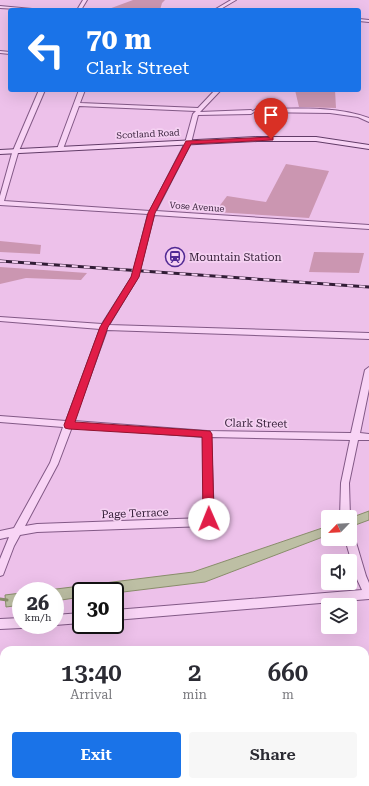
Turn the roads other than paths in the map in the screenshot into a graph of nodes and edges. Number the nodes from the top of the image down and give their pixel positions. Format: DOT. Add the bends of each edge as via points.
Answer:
graph roads {
  1 [pos="234,0"];
  2 [pos="220,8"];
  3 [pos="41,92"];
  4 [pos="81,92"];
  5 [pos="216,92"];
  6 [pos="77,104"];
  7 [pos="198,112"];
  8 [pos="369,120"];
  9 [pos="188,142"];
  10 [pos="369,147"];
  11 [pos="60,149"];
  12 [pos="15,151"];
  13 [pos="0,152"];
  14 [pos="1,203"];
  15 [pos="151,213"];
  16 [pos="369,228"];
  17 [pos="0,318"];
  18 [pos="104,327"];
  19 [pos="369,336"];
  20 [pos="369,370"];
  21 [pos="0,420"];
  22 [pos="69,425"];
  23 [pos="207,434"];
  24 [pos="355,436"];
  25 [pos="369,437"];
  26 [pos="344,510"];
  27 [pos="18,531"];
  28 [pos="0,535"];
  29 [pos="352,546"];
  30 [pos="0,572"];
  31 [pos="369,593"];
  32 [pos="124,614"];
  33 [pos="12,623"];
  34 [pos="0,624"];
  1 -- 2 [label="street"];
  3 -- 12 [label="street"];
  4 -- 6 [label="street"];
  5 -- 7 [label="street"];
  6 -- 7 [label="street"];
  6 -- 11 [label="street"];
  7 -- 8 [label="street" via="299,111 354,114"];
  7 -- 9 [label="street"];
  9 -- 10 [label="main road, Scotland Road" via="300,139"];
  9 -- 11 [label="main road, Scotland Road"];
  9 -- 15 [label="street"];
  11 -- 12 [label="main road, Scotland Road"];
  12 -- 13 [label="main road, Scotland Road"];
  12 -- 14 [label="street"];
  14 -- 15 [label="street, Vose Avenue"];
  15 -- 16 [label="street, Vose Avenue"];
  15 -- 18 [label="street, bridge" via="135,277"];
  17 -- 18 [label="street"];
  18 -- 19 [label="street"];
  18 -- 22 [label="street"];
  20 -- 24 [label="street"];
  21 -- 22 [label="street, Clark Street"];
  22 -- 23 [label="street, Clark Street"];
  22 -- 27 [label="street" via="54,464"];
  23 -- 24 [label="street, Clark Street"];
  23 -- 27 [label="street, Page Terrace" via="209,519 206,522 37,528"];
  24 -- 25 [label="street, Clark Street"];
  24 -- 26 [label="street" via="345,483"];
  27 -- 28 [label="street, Page Terrace"];
  27 -- 30 [label="street"];
  29 -- 31 [label="street" via="361,577"];
  31 -- 32 [label="street"];
  33 -- 34 [label="street"];
}
